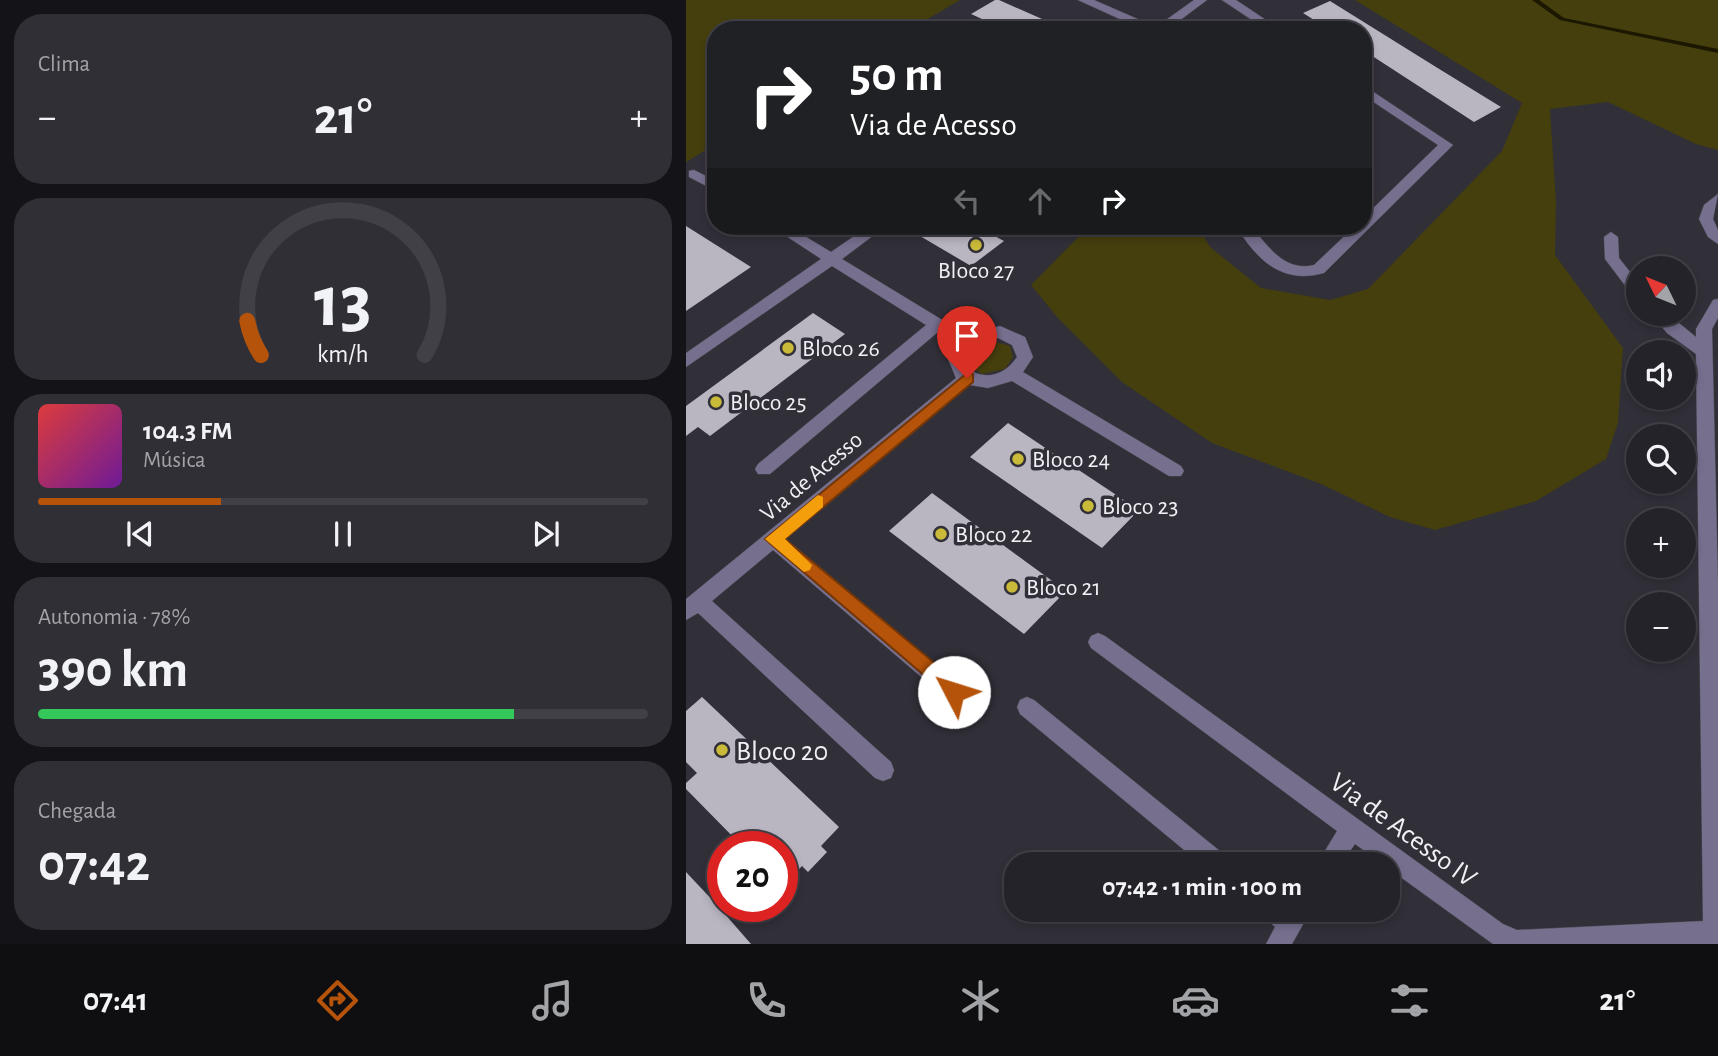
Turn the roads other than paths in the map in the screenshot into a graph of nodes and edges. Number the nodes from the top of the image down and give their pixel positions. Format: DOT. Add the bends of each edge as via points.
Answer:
graph roads {
  1 [pos="1084,0"];
  2 [pos="1201,0"];
  3 [pos="1228,0"];
  4 [pos="1134,21"];
  5 [pos="1170,21"];
  6 [pos="1261,21"];
  7 [pos="1372,95"];
  8 [pos="694,174"];
  9 [pos="707,182"];
  10 [pos="1718,200"];
  11 [pos="1372,218"];
  12 [pos="793,235"];
  13 [pos="866,235"];
  14 [pos="1251,235"];
  15 [pos="1355,235"];
  16 [pos="1611,237"];
  17 [pos="1718,239"];
  18 [pos="832,259"];
  19 [pos="1626,277"];
  20 [pos="1718,304"];
  21 [pos="938,324"];
  22 [pos="1670,326"];
  23 [pos="966,342"];
  24 [pos="1704,351"];
  25 [pos="686,361"];
  26 [pos="1013,374"];
  27 [pos="967,378"];
  28 [pos="1712,407"];
  29 [pos="764,469"];
  30 [pos="1175,471"];
  31 [pos="773,539"];
  32 [pos="692,606"];
  33 [pos="1098,642"];
  34 [pos="1713,654"];
  35 [pos="954,692"];
  36 [pos="1027,707"];
  37 [pos="884,770"];
  38 [pos="1352,828"];
  39 [pos="1203,852"];
  40 [pos="1336,852"];
  41 [pos="1715,938"];
  1 -- 4 [label="lane"];
  2 -- 5 [label="lane"];
  3 -- 6 [label="lane"];
  7 -- 11 [label="lane" via="1446,145"];
  8 -- 9 [label="lane"];
  10 -- 17 [label="lane" via="1707,208 1705,217"];
  12 -- 18 [label="lane"];
  13 -- 18 [label="lane"];
  14 -- 15 [label="lane" via="1280,267 1297,273 1319,270"];
  16 -- 19 [label="lane" via="1612,259"];
  18 -- 21 [label="lane"];
  18 -- 25 [label="lane"];
  20 -- 24 [label="lane" via="1704,329"];
  21 -- 23 [label="lane"];
  21 -- 29 [label="lane"];
  22 -- 24 [label="lane"];
  23 -- 26 [label="lane" via="1000,332 1019,341 1024,357"];
  23 -- 27 [label="lane" via="956,359"];
  24 -- 28 [label="lane"];
  26 -- 27 [label="lane" via="990,383"];
  26 -- 30 [label="lane"];
  27 -- 31 [label="lane, Via de Acesso"];
  28 -- 34 [label="lane"];
  31 -- 32 [label="lane, Via de Acesso"];
  31 -- 35 [label="lane"];
  32 -- 37 [label="lane"];
  33 -- 38 [label="lane, Via de Acesso IV"];
  34 -- 41 [label="lane"];
  36 -- 39 [label="lane"];
  38 -- 40 [label="lane"];
  38 -- 41 [label="lane, Via de Acesso IV" via="1495,933 1517,943"];
}
